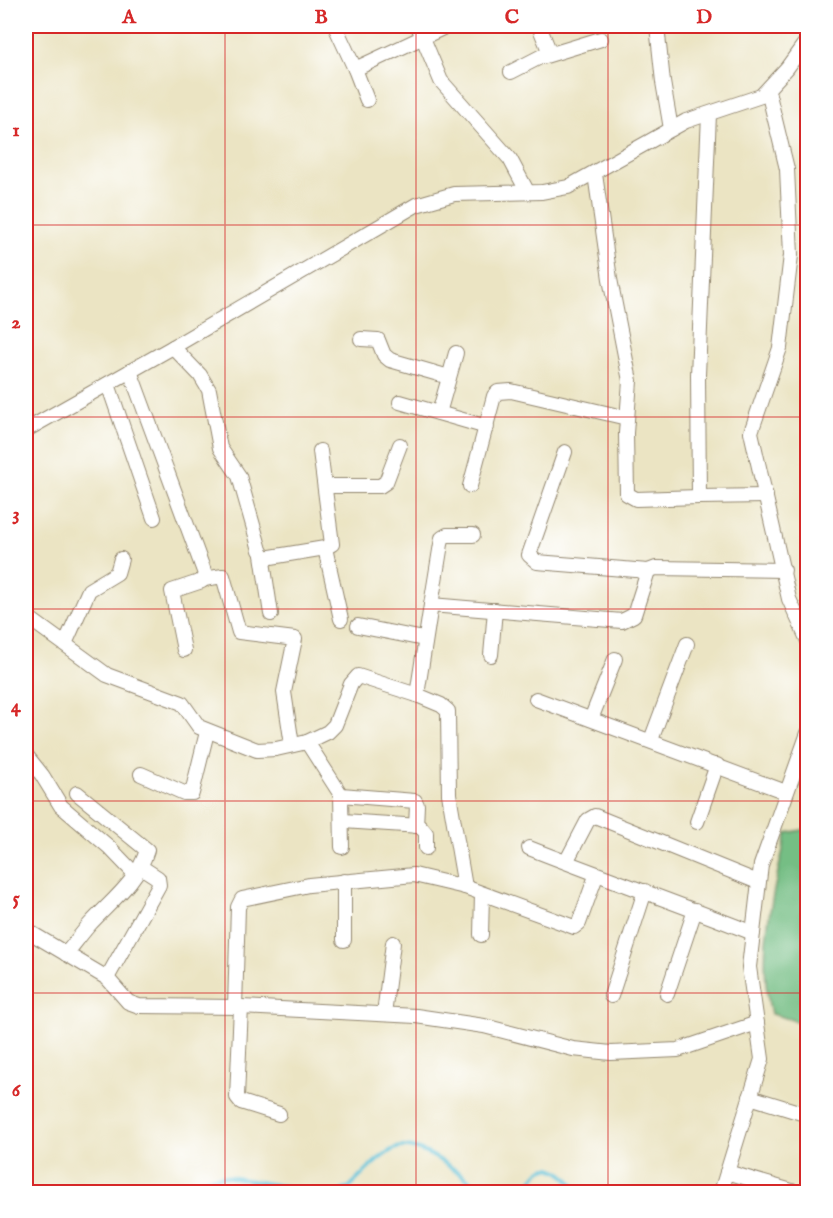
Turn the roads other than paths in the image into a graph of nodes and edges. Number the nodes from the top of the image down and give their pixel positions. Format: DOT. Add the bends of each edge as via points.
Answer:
graph roads {
  1 [pos="335,26"];
  2 [pos="447,26"];
  3 [pos="539,26"];
  4 [pos="657,26"];
  5 [pos="420,31"];
  6 [pos="601,39"];
  7 [pos="807,39"];
  8 [pos="542,57"];
  9 [pos="355,69"];
  10 [pos="511,72"];
  11 [pos="768,91"];
  12 [pos="367,100"];
  13 [pos="709,114"];
  14 [pos="671,129"];
  15 [pos="595,174"];
  16 [pos="527,191"];
  17 [pos="361,339"];
  18 [pos="173,347"];
  19 [pos="456,353"];
  20 [pos="130,371"];
  21 [pos="449,377"];
  22 [pos="108,384"];
  23 [pos="400,402"];
  24 [pos="439,413"];
  25 [pos="627,418"];
  26 [pos="487,427"];
  27 [pos="26,430"];
  28 [pos="400,445"];
  29 [pos="320,451"];
  30 [pos="565,452"];
  31 [pos="325,486"];
  32 [pos="470,486"];
  33 [pos="766,496"];
  34 [pos="699,497"];
  35 [pos="154,518"];
  36 [pos="473,536"];
  37 [pos="325,548"];
  38 [pos="262,555"];
  39 [pos="121,560"];
  40 [pos="784,570"];
  41 [pos="648,571"];
  42 [pos="204,579"];
  43 [pos="431,605"];
  44 [pos="495,610"];
  45 [pos="271,614"];
  46 [pos="26,616"];
  47 [pos="341,619"];
  48 [pos="358,626"];
  49 [pos="424,639"];
  50 [pos="807,641"];
  51 [pos="65,644"];
  52 [pos="687,644"];
  53 [pos="184,650"];
  54 [pos="491,656"];
  55 [pos="615,659"];
  56 [pos="417,695"];
  57 [pos="536,699"];
  58 [pos="591,718"];
  59 [pos="207,732"];
  60 [pos="807,733"];
  61 [pos="651,740"];
  62 [pos="307,742"];
  63 [pos="292,745"];
  64 [pos="26,756"];
  65 [pos="717,765"];
  66 [pos="141,774"];
  67 [pos="77,792"];
  68 [pos="786,792"];
  69 [pos="341,795"];
  70 [pos="343,820"];
  71 [pos="698,822"];
  72 [pos="416,826"];
  73 [pos="342,848"];
  74 [pos="529,848"];
  75 [pos="426,849"];
  76 [pos="566,862"];
  77 [pos="138,870"];
  78 [pos="596,876"];
  79 [pos="344,881"];
  80 [pos="758,882"];
  81 [pos="465,887"];
  82 [pos="645,891"];
  83 [pos="482,894"];
  84 [pos="695,910"];
  85 [pos="26,930"];
  86 [pos="753,933"];
  87 [pos="481,935"];
  88 [pos="344,940"];
  89 [pos="393,944"];
  90 [pos="66,954"];
  91 [pos="106,978"];
  92 [pos="667,994"];
  93 [pos="611,996"];
  94 [pos="238,1007"];
  95 [pos="384,1014"];
  96 [pos="757,1023"];
  97 [pos="750,1097"];
  98 [pos="279,1114"];
  99 [pos="807,1115"];
  100 [pos="728,1172"];
  101 [pos="721,1192"];
  102 [pos="795,1192"];
  1 -- 9 [label="street"];
  2 -- 5 [label="street"];
  3 -- 8 [label="street" via="548,48"];
  4 -- 14 [label="street"];
  5 -- 9 [label="street"];
  5 -- 16 [label="street" via="441,81 510,159"];
  6 -- 8 [label="street"];
  7 -- 11 [label="street"];
  8 -- 10 [label="street"];
  9 -- 12 [label="street"];
  11 -- 13 [label="street" via="754,100"];
  11 -- 33 [label="street" via="787,169 791,255 780,348 751,432"];
  13 -- 14 [label="street"];
  13 -- 34 [label="street" via="698,375"];
  14 -- 15 [label="street"];
  15 -- 16 [label="street" via="554,191"];
  15 -- 25 [label="street" via="630,381"];
  16 -- 18 [label="street" via="454,194 416,205"];
  17 -- 21 [label="street" via="378,340 390,360"];
  18 -- 20 [label="street"];
  18 -- 38 [label="street" via="209,390 220,448 239,476"];
  19 -- 21 [label="street"];
  20 -- 22 [label="street"];
  20 -- 42 [label="street"];
  21 -- 24 [label="street"];
  22 -- 27 [label="street"];
  22 -- 35 [label="street"];
  23 -- 24 [label="street"];
  24 -- 26 [label="street"];
  25 -- 26 [label="street" via="504,391 494,396"];
  25 -- 34 [label="street" via="627,494 636,499"];
  26 -- 32 [label="street"];
  28 -- 31 [label="street" via="386,482 380,486"];
  29 -- 31 [label="street"];
  30 -- 41 [label="street" via="529,555 537,562"];
  31 -- 37 [label="street" via="333,540"];
  33 -- 34 [label="street"];
  33 -- 40 [label="street"];
  36 -- 43 [label="street" via="442,538"];
  37 -- 38 [label="street" via="271,559"];
  37 -- 47 [label="street"];
  38 -- 45 [label="street"];
  39 -- 51 [label="street" via="117,573 89,590"];
  40 -- 41 [label="street"];
  40 -- 50 [label="street" via="789,599"];
  41 -- 44 [label="street" via="634,615 628,620"];
  42 -- 53 [label="street" via="172,591"];
  42 -- 63 [label="street" via="223,576 239,632 295,639 285,692"];
  43 -- 44 [label="street"];
  43 -- 49 [label="street"];
  44 -- 54 [label="street"];
  46 -- 51 [label="street"];
  48 -- 49 [label="street"];
  49 -- 56 [label="street"];
  51 -- 59 [label="street" via="111,678 182,703 194,724"];
  52 -- 61 [label="street"];
  55 -- 58 [label="street"];
  56 -- 62 [label="street" via="358,676 332,729"];
  56 -- 81 [label="street" via="448,711 449,794"];
  57 -- 58 [label="street"];
  58 -- 61 [label="street"];
  59 -- 63 [label="street" via="258,750"];
  59 -- 66 [label="street" via="192,793"];
  60 -- 68 [label="street"];
  61 -- 65 [label="street"];
  62 -- 63 [label="street"];
  62 -- 69 [label="street"];
  64 -- 77 [label="street" via="61,806"];
  65 -- 68 [label="street"];
  65 -- 71 [label="street"];
  67 -- 77 [label="street" via="146,847"];
  68 -- 80 [label="street"];
  69 -- 70 [label="street"];
  69 -- 72 [label="street" via="415,801"];
  70 -- 72 [label="street"];
  70 -- 73 [label="street"];
  72 -- 75 [label="street" via="425,830"];
  74 -- 76 [label="street"];
  76 -- 78 [label="street"];
  76 -- 80 [label="street" via="588,820 595,816"];
  77 -- 90 [label="street"];
  77 -- 91 [label="street" via="158,878 159,885"];
  78 -- 82 [label="street"];
  78 -- 83 [label="street" via="579,923 574,927"];
  79 -- 81 [label="street" via="423,875"];
  79 -- 88 [label="street"];
  79 -- 94 [label="street" via="247,896 239,902"];
  80 -- 86 [label="street"];
  81 -- 83 [label="street"];
  82 -- 84 [label="street"];
  82 -- 93 [label="street"];
  83 -- 87 [label="street"];
  84 -- 86 [label="street"];
  84 -- 92 [label="street"];
  85 -- 90 [label="street"];
  86 -- 96 [label="street" via="749,976"];
  89 -- 95 [label="street"];
  90 -- 91 [label="street"];
  91 -- 94 [label="street" via="133,1005"];
  94 -- 95 [label="street"];
  94 -- 98 [label="street" via="237,1097 241,1102"];
  95 -- 96 [label="street" via="484,1026 573,1049 611,1053 678,1050"];
  96 -- 97 [label="street" via="762,1059"];
  97 -- 99 [label="street"];
  97 -- 100 [label="street"];
  100 -- 101 [label="street"];
  100 -- 102 [label="street"];
}
